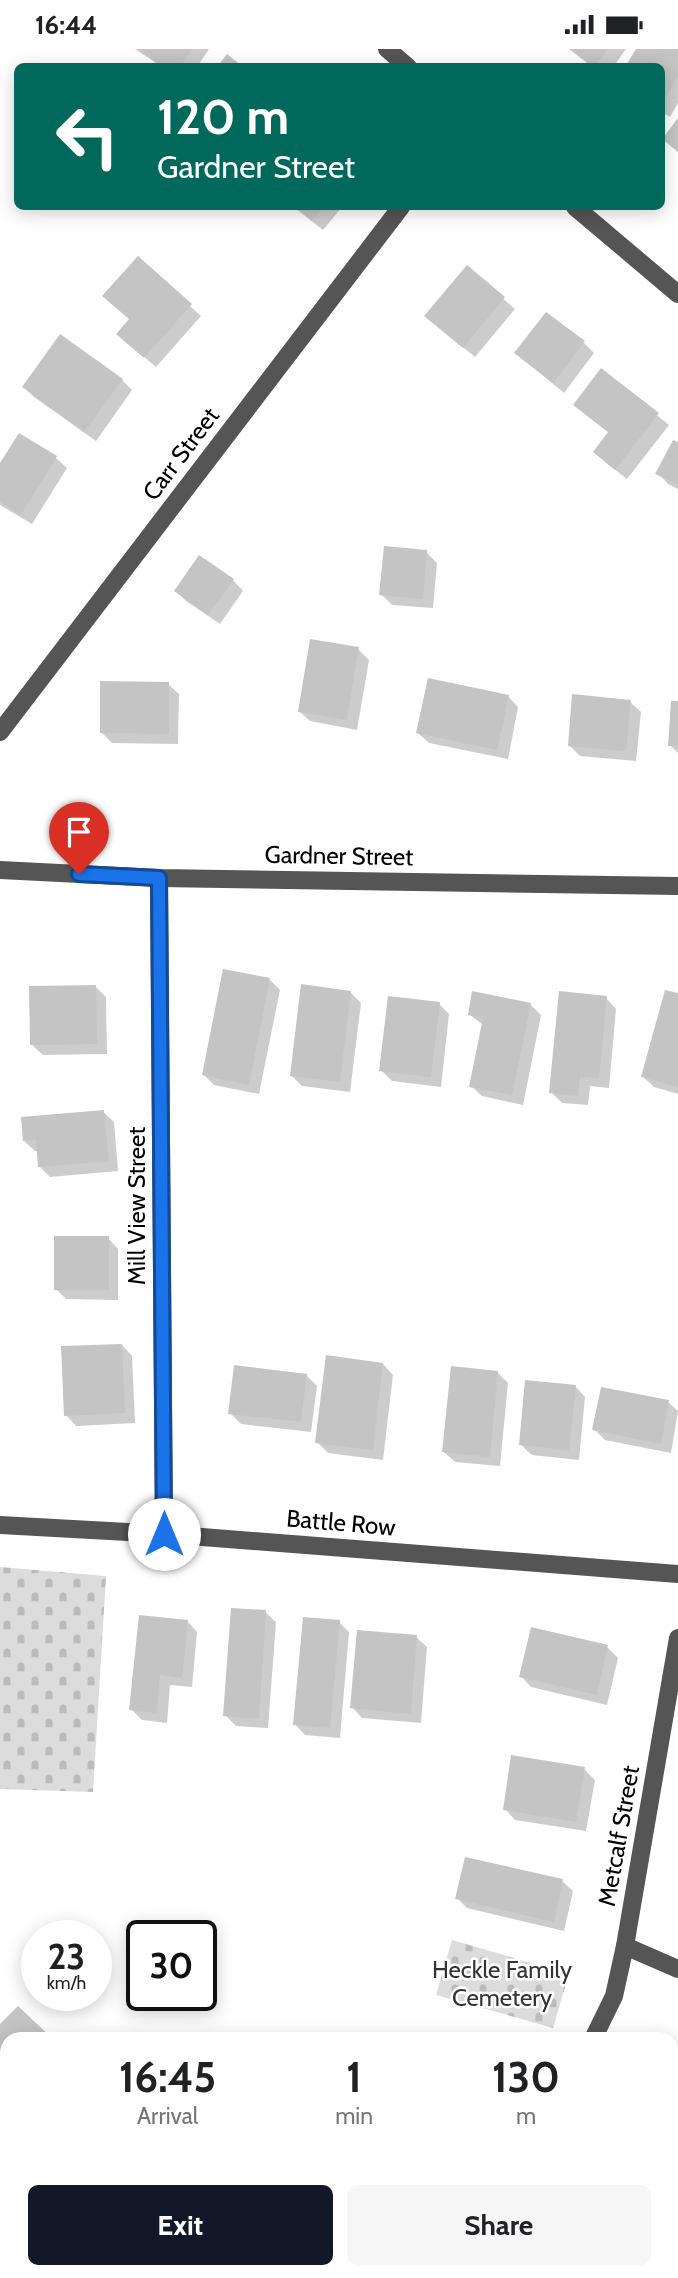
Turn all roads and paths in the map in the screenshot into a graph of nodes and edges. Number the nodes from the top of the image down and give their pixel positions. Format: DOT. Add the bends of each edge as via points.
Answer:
graph roads {
  1 [pos="387,49"];
  2 [pos="403,63"];
  3 [pos="399,210"];
  4 [pos="579,210"];
  5 [pos="678,294"];
  6 [pos="0,732"];
  7 [pos="0,870"];
  8 [pos="159,878"];
  9 [pos="678,885"];
  10 [pos="0,1525"];
  11 [pos="164,1534"];
  12 [pos="678,1574"];
  13 [pos="678,1638"];
  14 [pos="625,1946"];
  15 [pos="678,1969"];
  16 [pos="596,2032"];
  1 -- 2 [label="street"];
  3 -- 6 [label="street, Carr Street"];
  4 -- 5 [label="street"];
  7 -- 8 [label="street, Gardner Street"];
  8 -- 9 [label="street, Gardner Street"];
  8 -- 11 [label="street, Mill View Street"];
  10 -- 11 [label="street, Battle Row"];
  11 -- 12 [label="street, Battle Row"];
  13 -- 14 [label="street, Metcalf Street"];
  14 -- 15 [label="street"];
  14 -- 16 [label="street, Metcalf Street" via="614,1996"];
}
